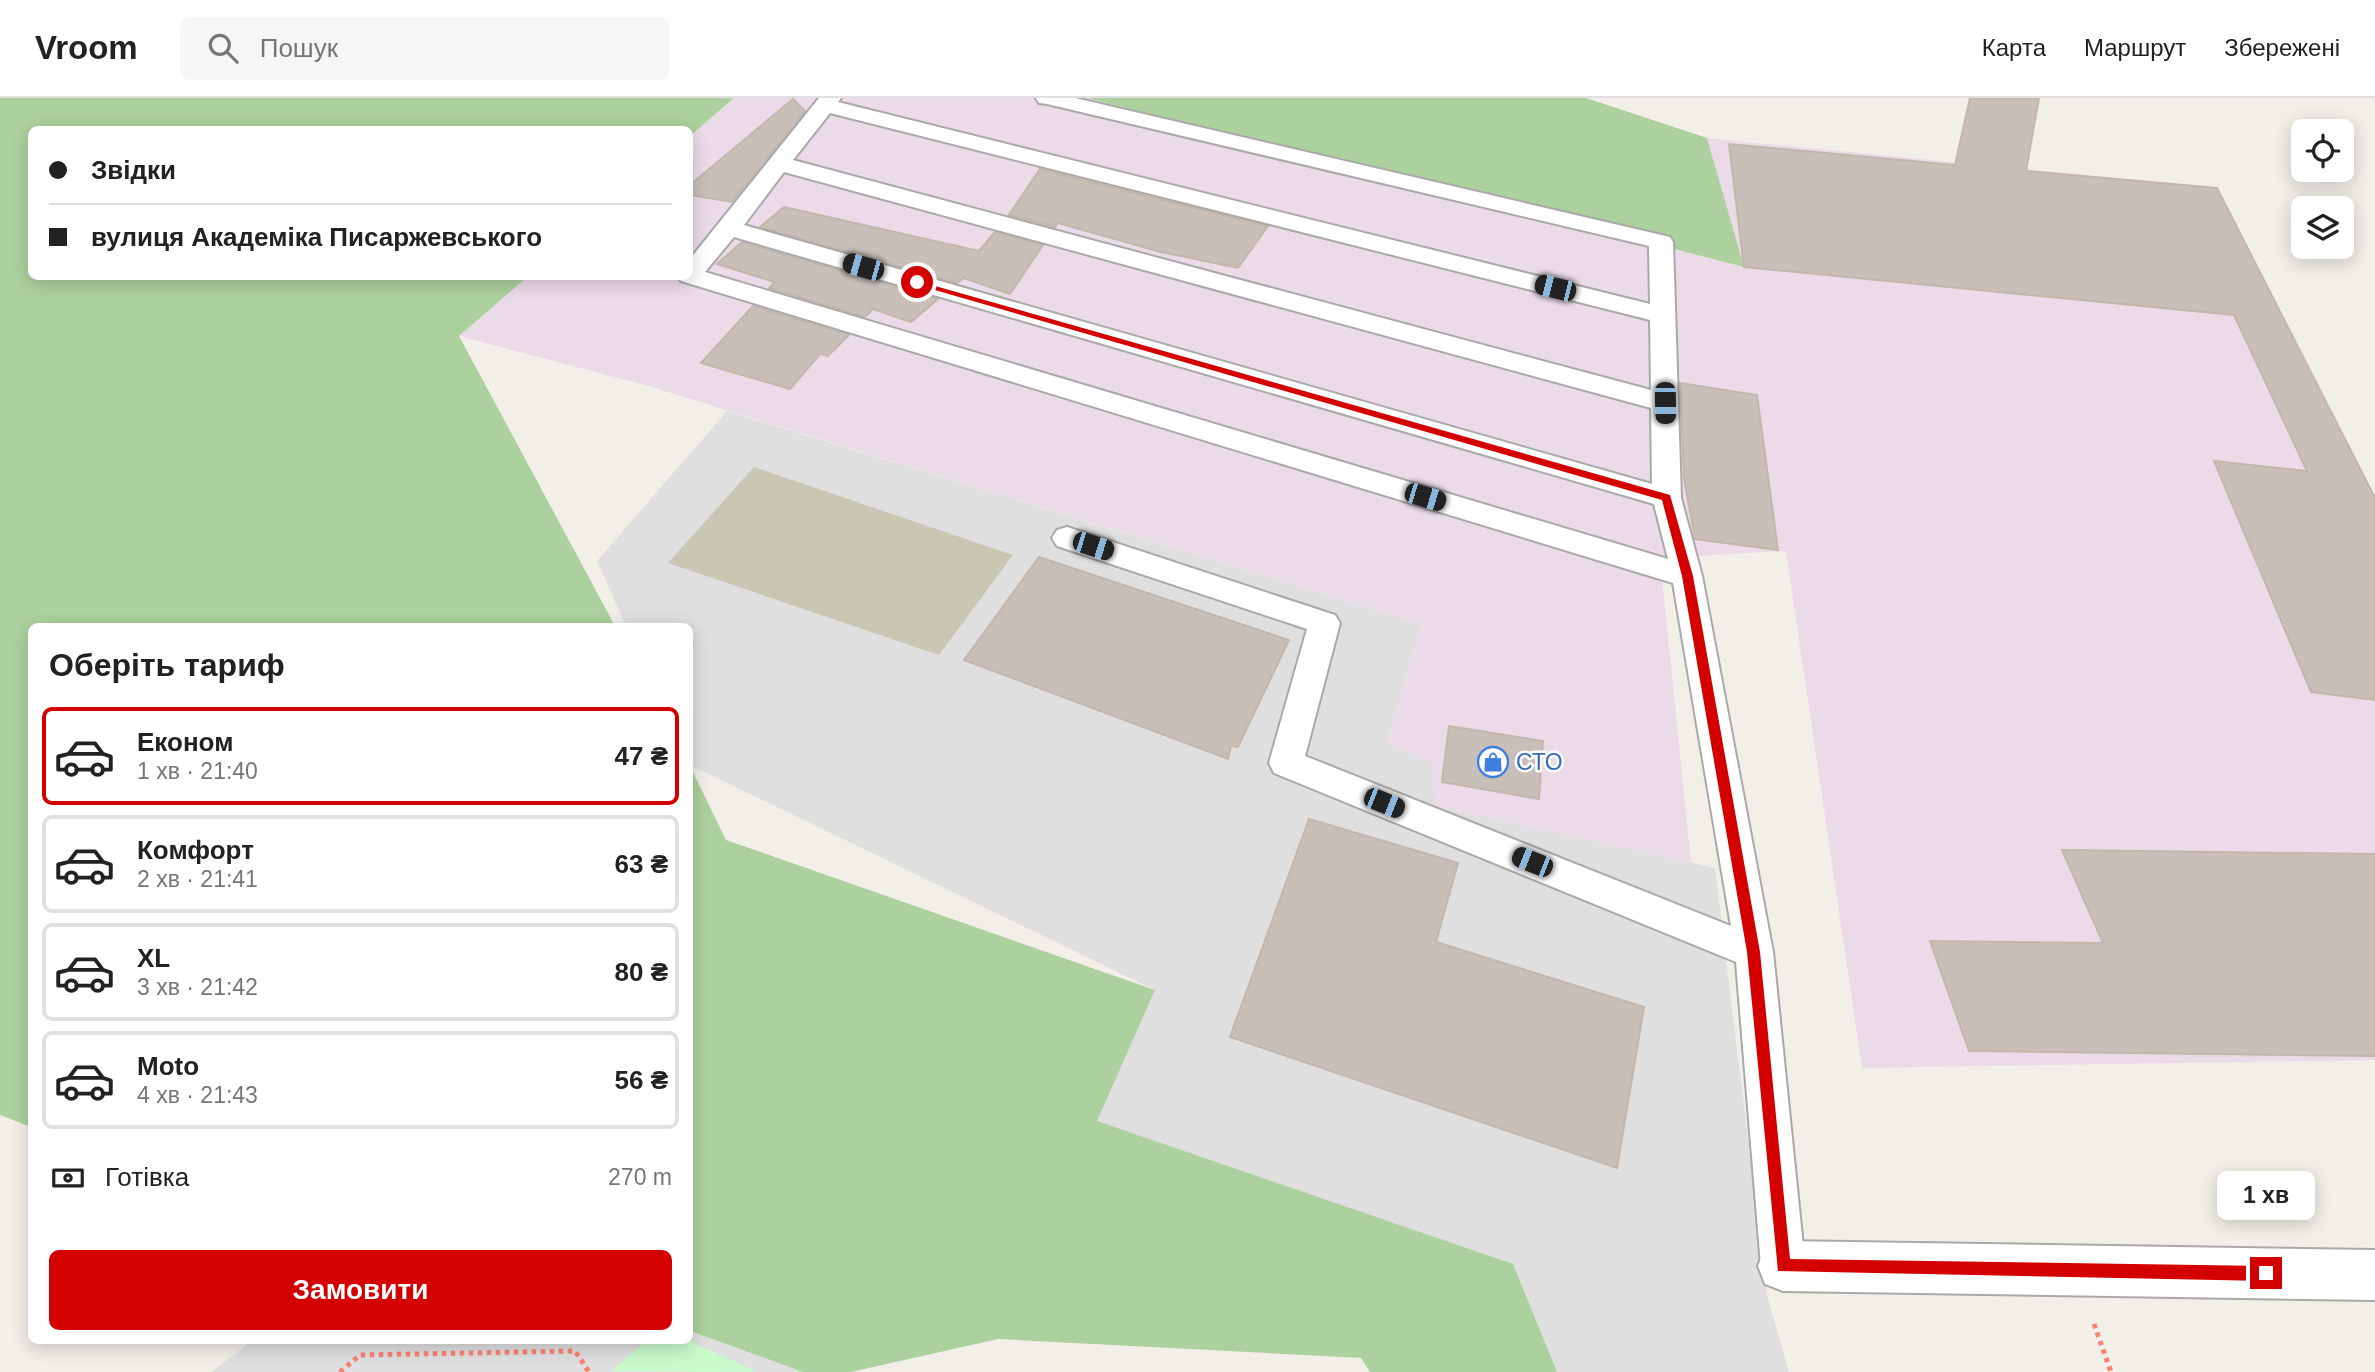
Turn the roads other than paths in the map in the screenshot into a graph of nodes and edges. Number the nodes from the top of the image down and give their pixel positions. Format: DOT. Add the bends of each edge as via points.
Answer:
graph roads {
  1 [pos="1047,98"];
  2 [pos="827,101"];
  3 [pos="778,163"];
  4 [pos="729,228"];
  5 [pos="693,271"];
  6 [pos="693,276"];
  7 [pos="1663,315"];
  8 [pos="1665,403"];
  9 [pos="1667,498"];
  10 [pos="1067,538"];
  11 [pos="1687,576"];
  12 [pos="1754,952"];
  13 [pos="1783,1266"];
  14 [pos="2375,1275"];
  1 -- 7 [label="lane" via="1661,242"];
  2 -- 3 [label="lane"];
  2 -- 7 [label="lane"];
  3 -- 4 [label="lane"];
  3 -- 8 [label="lane"];
  4 -- 5 [label="lane"];
  4 -- 9 [label="lane"];
  6 -- 11 [label="lane"];
  7 -- 8 [label="lane"];
  8 -- 9 [label="lane"];
  9 -- 11 [label="lane"];
  10 -- 12 [label="lane" via="1324,623 1286,763"];
  11 -- 12 [label="lane"];
  12 -- 13 [label="lane"];
  13 -- 14 [label="street"];
}
